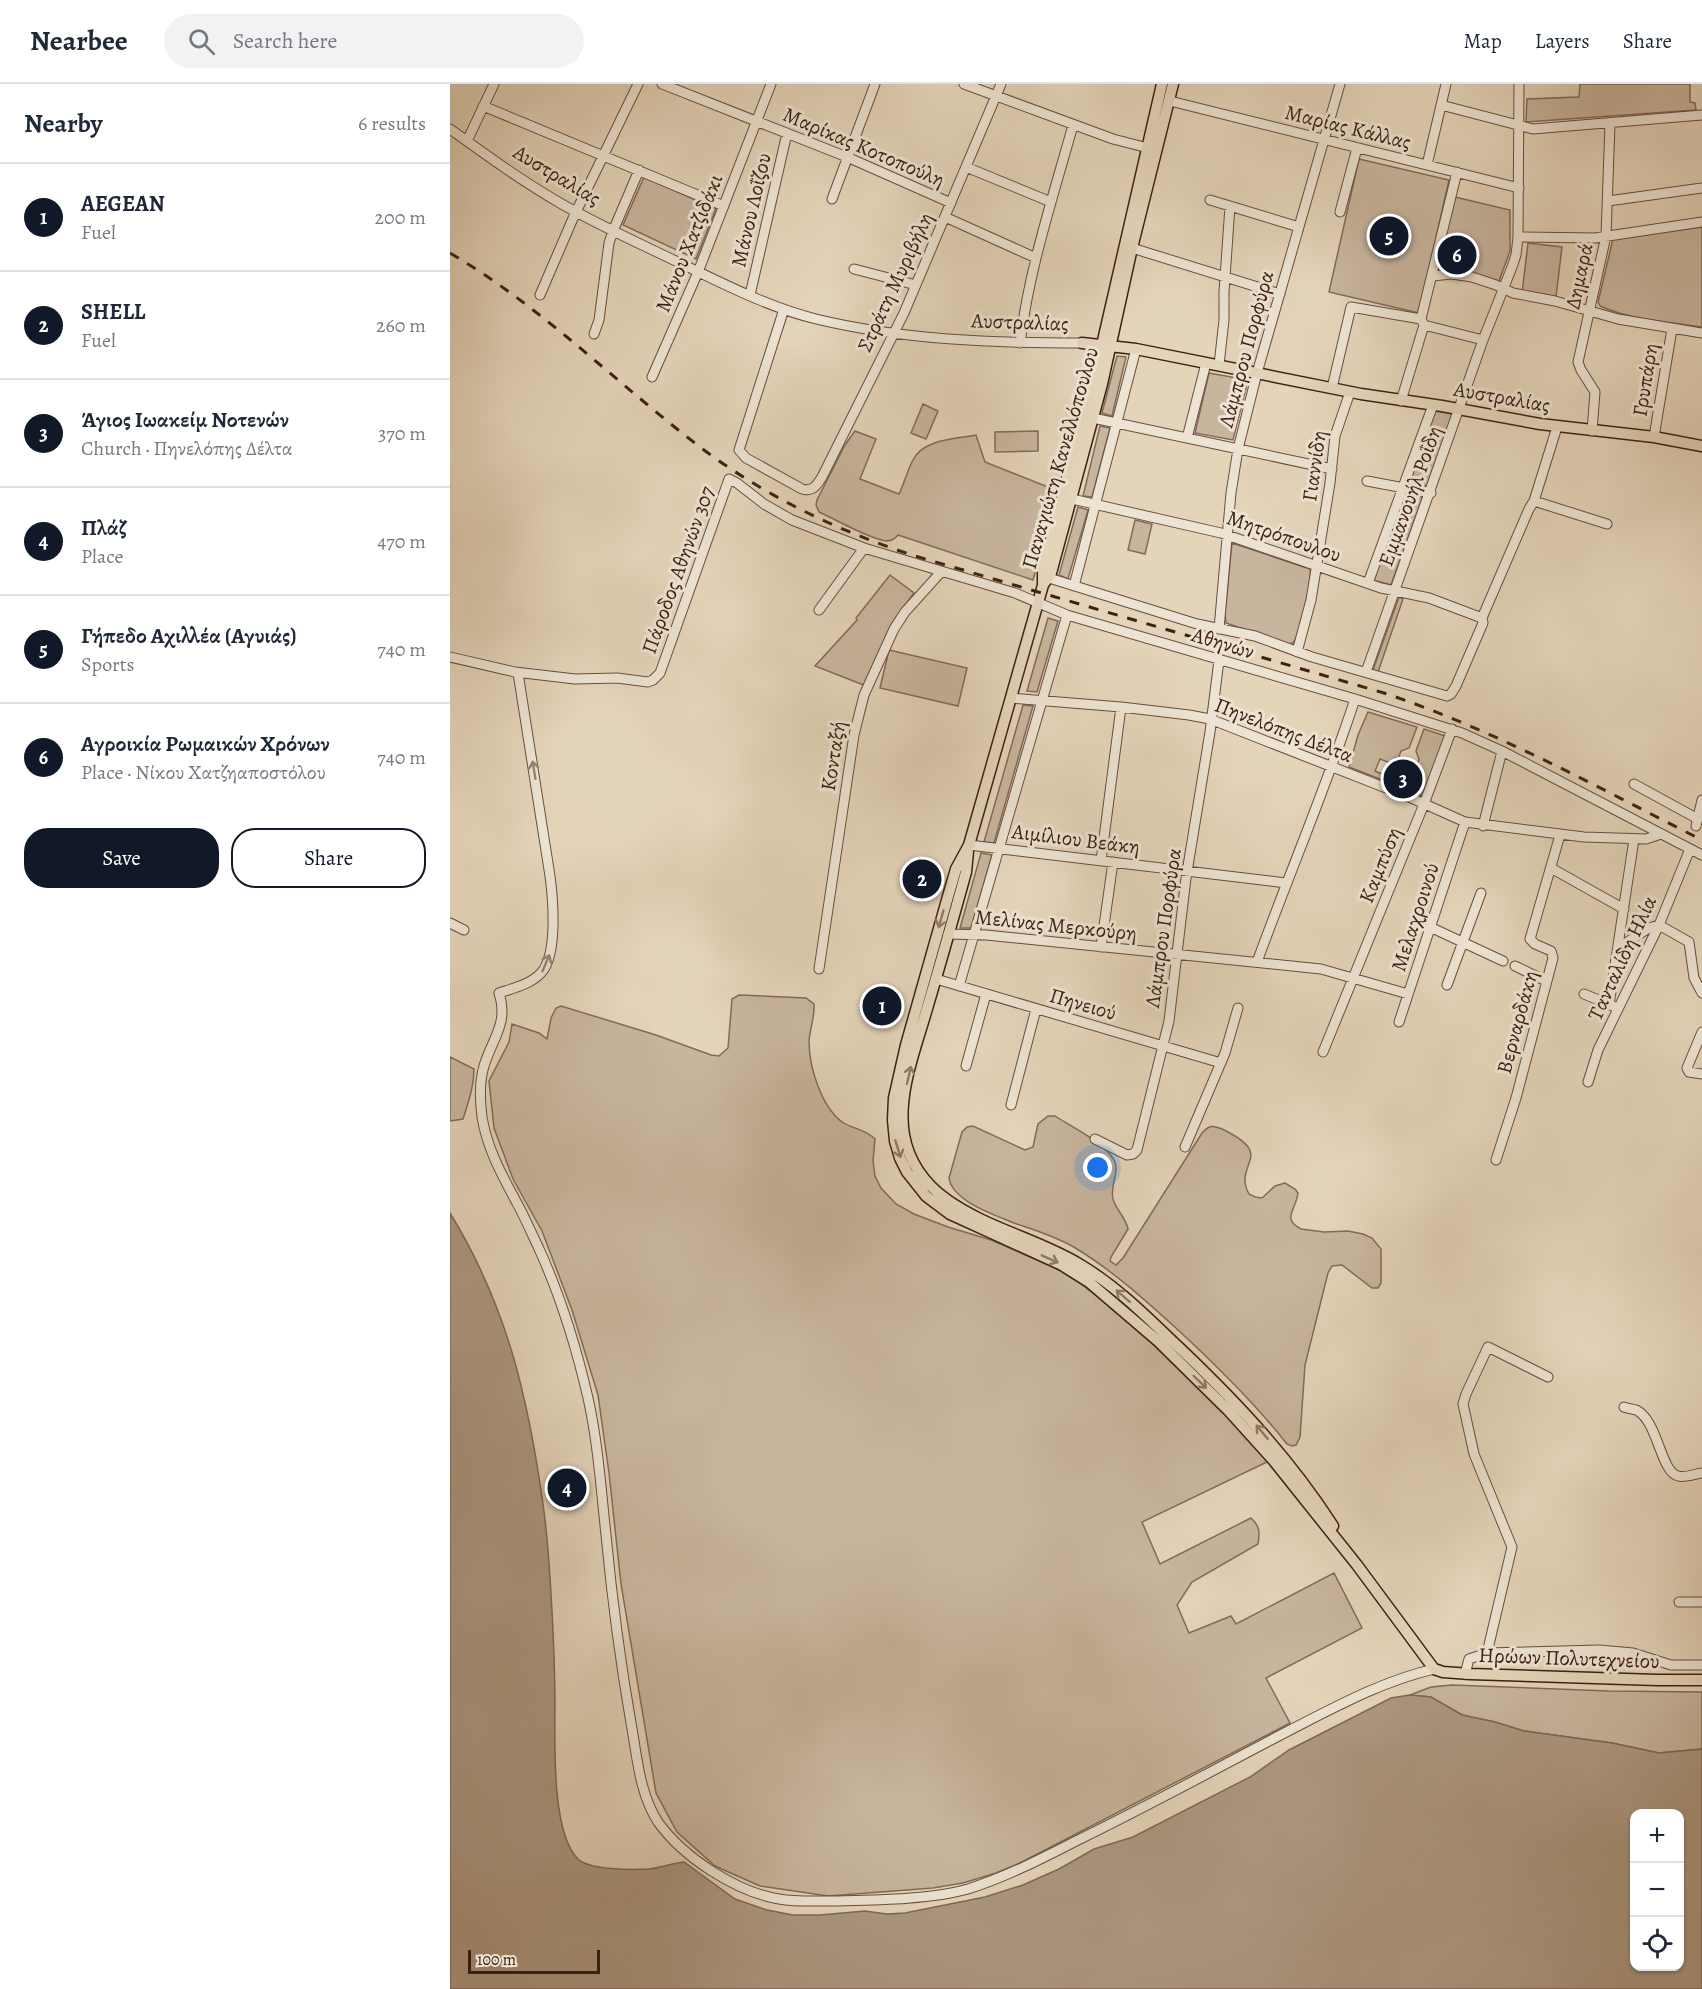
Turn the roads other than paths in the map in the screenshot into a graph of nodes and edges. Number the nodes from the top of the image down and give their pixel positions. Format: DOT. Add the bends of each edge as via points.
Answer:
graph roads {
  1 [pos="494,84"];
  2 [pos="638,84"];
  3 [pos="662,84"];
  4 [pos="771,84"];
  5 [pos="875,84"];
  6 [pos="964,84"];
  7 [pos="1001,84"];
  8 [pos="1162,84"];
  9 [pos="1173,84"];
  10 [pos="1340,84"];
  11 [pos="1446,84"];
  12 [pos="1519,84"];
  13 [pos="995,96"];
  14 [pos="1170,101"];
  15 [pos="1441,105"];
  16 [pos="483,106"];
  17 [pos="1702,115"];
  18 [pos="756,121"];
  19 [pos="1610,124"];
  20 [pos="1073,125"];
  21 [pos="1519,126"];
  22 [pos="450,129"];
  23 [pos="787,133"];
  24 [pos="1324,140"];
  25 [pos="467,141"];
  26 [pos="1148,148"];
  27 [pos="1357,148"];
  28 [pos="604,156"];
  29 [pos="847,157"];
  30 [pos="1427,165"];
  31 [pos="966,167"];
  32 [pos="639,171"];
  33 [pos="1457,172"];
  34 [pos="1519,188"];
  35 [pos="1702,188"];
  36 [pos="832,199"];
  37 [pos="1210,200"];
  38 [pos="1608,201"];
  39 [pos="1051,202"];
  40 [pos="951,203"];
  41 [pos="724,206"];
  42 [pos="1230,206"];
  43 [pos="576,212"];
  44 [pos="1340,212"];
  45 [pos="945,217"];
  46 [pos="1702,222"];
  47 [pos="1299,227"];
  48 [pos="613,231"];
  49 [pos="1606,236"];
  50 [pos="1518,237"];
  51 [pos="1132,248"];
  52 [pos="1036,258"];
  53 [pos="854,269"];
  54 [pos="698,272"];
  55 [pos="1432,276"];
  56 [pos="1225,277"];
  57 [pos="916,285"];
  58 [pos="1503,289"];
  59 [pos="1280,294"];
  60 [pos="540,295"];
  61 [pos="750,295"];
  62 [pos="784,309"];
  63 [pos="1591,312"];
  64 [pos="1423,322"];
  65 [pos="1672,329"];
  66 [pos="1702,333"];
  67 [pos="594,334"];
  68 [pos="893,334"];
  69 [pos="1483,340"];
  70 [pos="1020,343"];
  71 [pos="1082,343"];
  72 [pos="1107,345"];
  73 [pos="1136,349"];
  74 [pos="1206,363"];
  75 [pos="1220,365"];
  76 [pos="1257,373"];
  77 [pos="652,377"];
  78 [pos="1332,388"];
  79 [pos="1350,392"];
  80 [pos="1401,401"];
  81 [pos="1433,405"];
  82 [pos="1460,409"];
  83 [pos="1093,418"];
  84 [pos="1117,423"];
  85 [pos="1557,427"];
  86 [pos="1592,431"];
  87 [pos="1654,437"];
  88 [pos="1187,438"];
  89 [pos="1702,446"];
  90 [pos="1238,449"];
  91 [pos="1332,469"];
  92 [pos="729,479"];
  93 [pos="1367,481"];
  94 [pos="1403,486"];
  95 [pos="1431,493"];
  96 [pos="1072,499"];
  97 [pos="1534,501"];
  98 [pos="1095,504"];
  99 [pos="1606,524"];
  100 [pos="1227,535"];
  101 [pos="864,548"];
  102 [pos="1316,565"];
  103 [pos="941,572"];
  104 [pos="1046,581"];
  105 [pos="1368,583"];
  106 [pos="1074,586"];
  107 [pos="1395,590"];
  108 [pos="1038,603"];
  109 [pos="819,610"];
  110 [pos="1066,615"];
  111 [pos="1482,618"];
  112 [pos="1219,629"];
  113 [pos="1297,652"];
  114 [pos="450,657"];
  115 [pos="1219,660"];
  116 [pos="1366,672"];
  117 [pos="518,673"];
  118 [pos="1011,698"];
  119 [pos="1355,699"];
  120 [pos="1042,700"];
  121 [pos="1121,707"];
  122 [pos="1212,720"];
  123 [pos="1452,729"];
  124 [pos="1502,751"];
  125 [pos="1333,767"];
  126 [pos="1634,784"];
  127 [pos="1702,800"];
  128 [pos="1424,804"];
  129 [pos="1464,822"];
  130 [pos="1483,826"];
  131 [pos="1661,834"];
  132 [pos="1560,835"];
  133 [pos="1634,839"];
  134 [pos="969,844"];
  135 [pos="999,848"];
  136 [pos="1690,849"];
  137 [pos="1702,855"];
  138 [pos="1101,861"];
  139 [pos="1113,862"];
  140 [pos="1551,868"];
  141 [pos="1187,871"];
  142 [pos="1286,883"];
  143 [pos="1481,893"];
  144 [pos="1624,909"];
  145 [pos="450,922"];
  146 [pos="1659,925"];
  147 [pos="1430,927"];
  148 [pos="464,930"];
  149 [pos="948,934"];
  150 [pos="974,934"];
  151 [pos="1463,942"];
  152 [pos="1101,947"];
  153 [pos="1617,948"];
  154 [pos="1177,955"];
  155 [pos="1503,961"];
  156 [pos="1257,962"];
  157 [pos="1515,966"];
  158 [pos="819,969"];
  159 [pos="936,979"];
  160 [pos="1352,979"];
  161 [pos="1546,981"];
  162 [pos="1448,985"];
  163 [pos="959,986"];
  164 [pos="1702,993"];
  165 [pos="986,994"];
  166 [pos="1408,994"];
  167 [pos="1584,994"];
  168 [pos="1613,1006"];
  169 [pos="1238,1008"];
  170 [pos="1036,1009"];
  171 [pos="1399,1022"];
  172 [pos="1702,1032"];
  173 [pos="1163,1046"];
  174 [pos="1323,1052"];
  175 [pos="1221,1063"];
  176 [pos="966,1066"];
  177 [pos="1702,1074"];
  178 [pos="1588,1082"];
  179 [pos="1011,1105"];
  180 [pos="1095,1139"];
  181 [pos="1185,1147"];
  182 [pos="1496,1160"];
  183 [pos="1548,1377"];
  184 [pos="1624,1407"];
  185 [pos="1702,1473"];
  186 [pos="1357,1565"];
  187 [pos="1679,1602"];
  188 [pos="1702,1602"];
  189 [pos="1487,1653"];
  190 [pos="1702,1665"];
  191 [pos="1434,1669"];
  192 [pos="1465,1674"];
  193 [pos="1702,1680"];
  1 -- 16 [label="street"];
  2 -- 28 [label="street"];
  3 -- 18 [label="street, Μαρίκας Κοτοπούλη"];
  4 -- 18 [label="street, Μάνου Χατζιδάκι"];
  5 -- 29 [label="street"];
  6 -- 13 [label="street"];
  7 -- 13 [label="street, Στράτη Μυριβήλη"];
  8 -- 26 [label="main road, Παναγιώτη Κανελλόπουλου"];
  9 -- 14 [label="main road, Παναγιώτη Κανελλόπουλου"];
  10 -- 24 [label="street, Λάμπρου Πορφύρα"];
  11 -- 15 [label="street"];
  12 -- 21 [label="street, Εμμανουήλ Ροΐδη"];
  13 -- 20 [label="street"];
  13 -- 31 [label="street, Στράτη Μυριβήλη"];
  14 -- 24 [label="street, Μαρίας Κάλλας"];
  14 -- 51 [label="main road, Παναγιώτη Κανελλόπουλου"];
  15 -- 21 [label="street"];
  15 -- 30 [label="street"];
  16 -- 25 [label="street"];
  16 -- 28 [label="street"];
  17 -- 19 [label="street"];
  18 -- 23 [label="street, Μαρίκας Κοτοπούλη"];
  18 -- 41 [label="street, Μάνου Χατζιδάκι"];
  19 -- 21 [label="street" via="1543,129"];
  19 -- 38 [label="street, Δημαρά"];
  20 -- 26 [label="street"];
  20 -- 39 [label="street"];
  21 -- 34 [label="street, Εμμανουήλ Ροΐδη"];
  22 -- 25 [label="street, Αυστραλίας"];
  23 -- 29 [label="street, Μαρίκας Κοτοπούλη"];
  23 -- 61 [label="street, Μάνου Λοΐζου"];
  24 -- 27 [label="street, Μαρίας Κάλλας"];
  24 -- 47 [label="street, Λάμπρου Πορφύρα"];
  25 -- 43 [label="street, Αυστραλίας"];
  26 -- 72 [label="main road, Παναγιώτη Κανελλόπουλου"];
  27 -- 30 [label="street, Μαρίας Κάλλας"];
  27 -- 44 [label="street"];
  28 -- 32 [label="street"];
  28 -- 43 [label="street"];
  29 -- 36 [label="street"];
  29 -- 40 [label="street, Μαρίκας Κοτοπούλη"];
  30 -- 33 [label="street, Μαρίας Κάλλας"];
  31 -- 39 [label="street"];
  31 -- 40 [label="street, Στράτη Μυριβήλη"];
  32 -- 41 [label="street"];
  32 -- 48 [label="street"];
  33 -- 34 [label="street, Μαρίας Κάλλας"];
  33 -- 55 [label="street"];
  34 -- 50 [label="street, Εμμανουήλ Ροΐδη"];
  35 -- 38 [label="street"];
  37 -- 42 [label="street"];
  38 -- 49 [label="street, Δημαρά"];
  39 -- 52 [label="street"];
  40 -- 45 [label="street, Στράτη Μυριβήλη"];
  41 -- 54 [label="street, Μάνου Χατζιδάκι"];
  42 -- 47 [label="street"];
  42 -- 56 [label="street"];
  43 -- 48 [label="street, Αυστραλίας"];
  43 -- 60 [label="street"];
  45 -- 52 [label="street, Μαρίκας Κοτοπούλη"];
  45 -- 57 [label="street, Στράτη Μυριβήλη"];
  46 -- 49 [label="street"];
  47 -- 59 [label="street, Λάμπρου Πορφύρα"];
  48 -- 54 [label="street, Αυστραλίας"];
  48 -- 67 [label="street"];
  49 -- 50 [label="street"];
  49 -- 63 [label="street, Δημαρά"];
  50 -- 58 [label="street, Εμμανουήλ Ροΐδη" via="1516,255"];
  51 -- 56 [label="street"];
  51 -- 72 [label="main road, Παναγιώτη Κανελλόπουλου"];
  52 -- 70 [label="street"];
  53 -- 57 [label="street"];
  54 -- 61 [label="street, Αυστραλίας"];
  54 -- 77 [label="street, Μάνου Χατζιδάκι"];
  55 -- 58 [label="street" via="1464,276"];
  55 -- 64 [label="street"];
  56 -- 59 [label="street"];
  56 -- 75 [label="street"];
  57 -- 68 [label="street, Στράτη Μυριβήλη"];
  58 -- 63 [label="street"];
  58 -- 69 [label="street, Εμμανουήλ Ροΐδη"];
  59 -- 76 [label="street, Λάμπρου Πορφύρα"];
  61 -- 62 [label="street, Αυστραλίας"];
  62 -- 68 [label="street, Αυστραλίας"];
  62 -- 68 [label="street, Στράτη Μυριβήλη" via="740,452 800,488 811,489 822,477"];
  63 -- 65 [label="street"];
  63 -- 86 [label="street, Δημαρά" via="1578,362 1594,392"];
  64 -- 69 [label="street"];
  64 -- 78 [label="street" via="1351,307"];
  64 -- 80 [label="street"];
  65 -- 66 [label="street"];
  65 -- 87 [label="street, Γρυπάρη"];
  68 -- 70 [label="street, Αυστραλίας"];
  69 -- 82 [label="street, Εμμανουήλ Ροΐδη"];
  70 -- 71 [label="street, Αυστραλίας"];
  71 -- 72 [label="main road, Αυστραλίας"];
  72 -- 73 [label="main road, Αυστραλίας"];
  72 -- 83 [label="main road, Παναγιώτη Κανελλόπουλου"];
  72 -- 104 [label="main road, Παναγιώτη Κανελλόπουλου" via="1043,570"];
  73 -- 74 [label="main road, Αυστραλίας"];
  73 -- 84 [label="street"];
  74 -- 75 [label="main road, Αυστραλίας"];
  74 -- 88 [label="street"];
  75 -- 76 [label="main road, Αυστραλίας"];
  76 -- 78 [label="main road, Αυστραλίας"];
  76 -- 90 [label="street, Λάμπρου Πορφύρα"];
  78 -- 79 [label="main road, Αυστραλίας"];
  79 -- 80 [label="main road, Αυστραλίας"];
  79 -- 91 [label="street, Γιαννίδη" via="1335,436"];
  80 -- 81 [label="main road, Αυστραλίας"];
  81 -- 82 [label="main road, Αυστραλίας"];
  81 -- 94 [label="street"];
  82 -- 85 [label="main road, Αυστραλίας"];
  82 -- 95 [label="street, Εμμανουήλ Ροΐδη"];
  83 -- 84 [label="street"];
  83 -- 96 [label="main road, Παναγιώτη Κανελλόπουλου"];
  84 -- 88 [label="street"];
  84 -- 98 [label="street"];
  85 -- 86 [label="main road, Αυστραλίας"];
  85 -- 97 [label="street"];
  86 -- 87 [label="main road, Αυστραλίας"];
  87 -- 89 [label="main road, Αυστραλίας"];
  88 -- 90 [label="street"];
  90 -- 91 [label="street"];
  90 -- 100 [label="street, Λάμπρου Πορφύρα"];
  91 -- 102 [label="street, Γιαννίδη"];
  92 -- 101 [label="street, Αθηνών" via="792,520"];
  92 -- 117 [label="street, Πάροδος Αθηνών 307" via="704,555 654,680"];
  93 -- 94 [label="street"];
  94 -- 95 [label="street"];
  94 -- 105 [label="street"];
  95 -- 107 [label="street, Εμμανουήλ Ροΐδη"];
  96 -- 98 [label="street, Μητρόπουλου"];
  96 -- 104 [label="main road, Παναγιώτη Κανελλόπουλου"];
  97 -- 99 [label="street"];
  97 -- 111 [label="street"];
  98 -- 100 [label="street, Μητρόπουλου"];
  98 -- 106 [label="street"];
  100 -- 102 [label="street, Μητρόπουλου"];
  100 -- 112 [label="street, Λάμπρου Πορφύρα"];
  101 -- 103 [label="street, Αθηνών"];
  101 -- 109 [label="street"];
  102 -- 105 [label="street, Μητρόπουλου"];
  102 -- 113 [label="street, Γιαννίδη"];
  103 -- 108 [label="street, Αθηνών"];
  103 -- 158 [label="street, Κονταξή" via="898,622 859,710"];
  104 -- 106 [label="street"];
  104 -- 108 [label="main road"];
  105 -- 107 [label="street, Μητρόπουλου"];
  106 -- 112 [label="street"];
  107 -- 111 [label="street, Μητρόπουλου"];
  107 -- 116 [label="street, Εμμανουήλ Ροΐδη"];
  108 -- 110 [label="street, Αθηνών"];
  108 -- 118 [label="main road"];
  110 -- 115 [label="street, Αθηνών"];
  110 -- 120 [label="street"];
  111 -- 116 [label="street" via="1449,696"];
  112 -- 113 [label="street" via="1256,636"];
  113 -- 116 [label="street"];
  114 -- 117 [label="street, Πάροδος Αθηνών 307"];
  115 -- 119 [label="street, Αθηνών"];
  115 -- 122 [label="street, Λάμπρου Πορφύρα"];
  191 -- 117 [label="street, one-way" via="1383,1684 1348,1700 1137,1812 968,1888 880,1899 770,1897 712,1871 663,1827 651,1809 642,1782 620,1654 587,1395 562,1302 496,1164 483,1121 483,1071 503,1016 499,993 537,976 547,965 551,947 552,892"];
  118 -- 120 [label="street, Πηνελόπης Δέλτα"];
  118 -- 134 [label="main road"];
  119 -- 123 [label="street, Αθηνών"];
  119 -- 125 [label="street"];
  120 -- 121 [label="street, Πηνελόπης Δέλτα"];
  120 -- 135 [label="street"];
  121 -- 122 [label="street, Πηνελόπης Δέλτα"];
  121 -- 138 [label="street"];
  122 -- 125 [label="street, Πηνελόπης Δέλτα"];
  122 -- 141 [label="street, Λάμπρου Πορφύρα"];
  123 -- 124 [label="street, Αθηνών"];
  123 -- 128 [label="street, Καμπύση"];
  124 -- 130 [label="street"];
  124 -- 131 [label="street, Αθηνών"];
  125 -- 128 [label="street, Πηνελόπης Δέλτα"];
  125 -- 142 [label="street"];
  126 -- 127 [label="street" via="1697,822"];
  128 -- 129 [label="street, Πηνελόπης Δέλτα"];
  128 -- 160 [label="street, Καμπύση"];
  129 -- 130 [label="street, Πηνελόπης Δέλτα"];
  129 -- 147 [label="street, Μελαχροινού"];
  130 -- 132 [label="street, Πηνελόπης Δέλτα"];
  131 -- 133 [label="street, Πηνελόπης Δέλτα"];
  131 -- 136 [label="street, Αθηνών"];
  132 -- 133 [label="street, Πηνελόπης Δέλτα"];
  132 -- 140 [label="street, Βερναρδάκη"];
  133 -- 144 [label="street"];
  134 -- 135 [label="street, Αιμίλιου Βεάκη"];
  134 -- 149 [label="main road" via="967,869"];
  134 -- 186 [label="main road, one-way" via="956,869 896,1089 894,1134 903,1166 920,1189 943,1209 1062,1265 1115,1302 1241,1424"];
  135 -- 138 [label="street, Αιμίλιου Βεάκη"];
  135 -- 150 [label="street"];
  136 -- 137 [label="street, Αθηνών"];
  136 -- 146 [label="street, Τανταλίδη Ηλία"];
  138 -- 139 [label="street, Αιμίλιου Βεάκη"];
  139 -- 141 [label="street, Αιμίλιου Βεάκη"];
  139 -- 152 [label="street"];
  140 -- 144 [label="street"];
  140 -- 161 [label="street, Βερναρδάκη" via="1530,939 1553,953"];
  141 -- 142 [label="street, Αιμίλιου Βεάκη"];
  141 -- 154 [label="street, Λάμπρου Πορφύρα"];
  142 -- 156 [label="street"];
  143 -- 151 [label="street"];
  144 -- 153 [label="street"];
  145 -- 148 [label="street"];
  146 -- 153 [label="street"];
  146 -- 164 [label="street" via="1689,942 1694,978"];
  146 -- 168 [label="street, Τανταλίδη Ηλία"];
  147 -- 151 [label="street"];
  147 -- 166 [label="street, Μελαχροινού"];
  149 -- 150 [label="street, Μελίνας Μερκούρη"];
  149 -- 159 [label="main road"];
  150 -- 152 [label="street, Μελίνας Μερκούρη"];
  150 -- 163 [label="street"];
  151 -- 155 [label="street"];
  151 -- 162 [label="street"];
  152 -- 154 [label="street, Μελίνας Μερκούρη"];
  153 -- 168 [label="street"];
  154 -- 156 [label="street, Μελίνας Μερκούρη"];
  154 -- 173 [label="street, Λάμπρου Πορφύρα"];
  156 -- 160 [label="street, Μελίνας Μερκούρη" via="1326,970"];
  157 -- 161 [label="street"];
  159 -- 163 [label="street, Πηνειού"];
  186 -- 159 [label="main road, one-way" via="1310,1492 1254,1422 1143,1314 1080,1264 958,1207 922,1178 907,1148 903,1108"];
  160 -- 166 [label="street, Μελίνας Μερκούρη"];
  160 -- 174 [label="street, Καμπύση"];
  161 -- 182 [label="street, Βερναρδάκη"];
  163 -- 165 [label="street, Πηνειού"];
  165 -- 170 [label="street, Πηνειού"];
  165 -- 176 [label="street"];
  166 -- 171 [label="street, Μελαχροινού"];
  167 -- 168 [label="street"];
  168 -- 178 [label="street, Τανταλίδη Ηλία"];
  169 -- 175 [label="street"];
  170 -- 173 [label="street, Πηνειού"];
  170 -- 179 [label="street"];
  172 -- 177 [label="street" via="1688,1068 1689,1072"];
  173 -- 175 [label="street, Πηνειού"];
  173 -- 180 [label="street, Λάμπρου Πορφύρα" via="1135,1153 1127,1155"];
  175 -- 181 [label="street"];
  183 -- 189 [label="street" via="1488,1347 1463,1400 1474,1454 1512,1549"];
  184 -- 185 [label="street" via="1639,1412 1647,1420 1674,1474"];
  186 -- 191 [label="main road"];
  187 -- 188 [label="street"];
  189 -- 190 [label="street" via="1613,1651 1671,1665"];
  189 -- 192 [label="street" via="1469,1659"];
  191 -- 192 [label="main road, Ηρώων Πολυτεχνείου"];
  192 -- 193 [label="main road, Ηρώων Πολυτεχνείου"];
}
